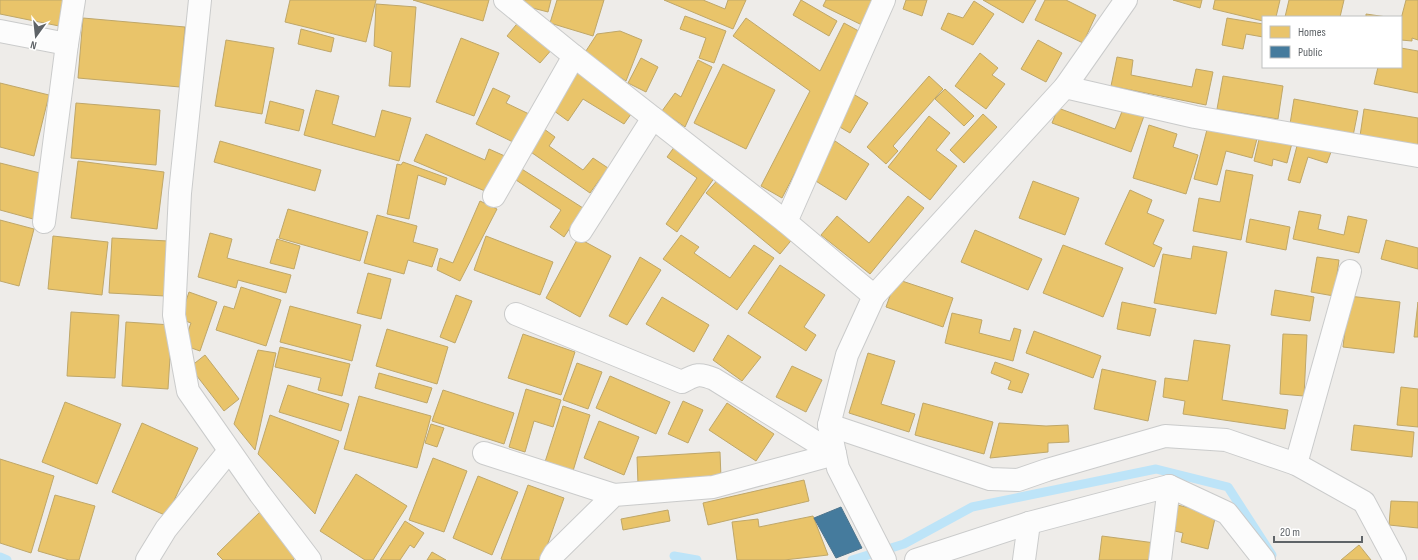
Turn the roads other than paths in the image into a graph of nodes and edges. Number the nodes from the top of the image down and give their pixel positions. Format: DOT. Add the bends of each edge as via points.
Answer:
graph roads {
  1 [pos="74,0"];
  2 [pos="200,0"];
  3 [pos="505,0"];
  4 [pos="884,0"];
  5 [pos="1126,0"];
  6 [pos="0,31"];
  7 [pos="67,44"];
  8 [pos="574,56"];
  9 [pos="1065,87"];
  10 [pos="653,118"];
  11 [pos="1418,156"];
  12 [pos="494,196"];
  13 [pos="44,222"];
  14 [pos="786,222"];
  15 [pos="581,231"];
  16 [pos="1350,271"];
  17 [pos="874,296"];
  18 [pos="516,314"];
  19 [pos="829,425"];
  20 [pos="229,451"];
  21 [pos="484,453"];
  22 [pos="835,454"];
  23 [pos="1296,464"];
  24 [pos="1169,486"];
  25 [pos="614,495"];
  26 [pos="1029,523"];
  27 [pos="147,560"];
  28 [pos="310,560"];
  29 [pos="551,560"];
  30 [pos="885,560"];
  31 [pos="916,560"];
  32 [pos="1024,560"];
  33 [pos="1160,560"];
  34 [pos="1264,560"];
  35 [pos="1394,560"];
  1 -- 7 [label="street"];
  2 -- 20 [label="street" via="180,193 174,316 188,391"];
  3 -- 8 [label="street"];
  4 -- 14 [label="street"];
  5 -- 9 [label="street"];
  6 -- 7 [label="street"];
  7 -- 13 [label="street"];
  8 -- 10 [label="street"];
  8 -- 12 [label="street"];
  9 -- 11 [label="street" via="1195,117"];
  9 -- 17 [label="street"];
  10 -- 14 [label="street"];
  10 -- 15 [label="street"];
  14 -- 17 [label="street"];
  16 -- 23 [label="street"];
  17 -- 19 [label="street" via="846,355"];
  18 -- 22 [label="street" via="682,382 693,375 703,374"];
  19 -- 22 [label="street"];
  19 -- 23 [label="street" via="990,479 1018,480 1165,436 1226,440"];
  20 -- 27 [label="street" via="166,529"];
  20 -- 28 [label="street"];
  21 -- 25 [label="street"];
  22 -- 25 [label="street" via="713,487"];
  22 -- 30 [label="street" via="838,468"];
  23 -- 35 [label="street" via="1364,502"];
  24 -- 26 [label="street"];
  24 -- 33 [label="street"];
  24 -- 34 [label="street" via="1227,513"];
  25 -- 29 [label="street"];
  26 -- 31 [label="street"];
  26 -- 32 [label="street"];
}
